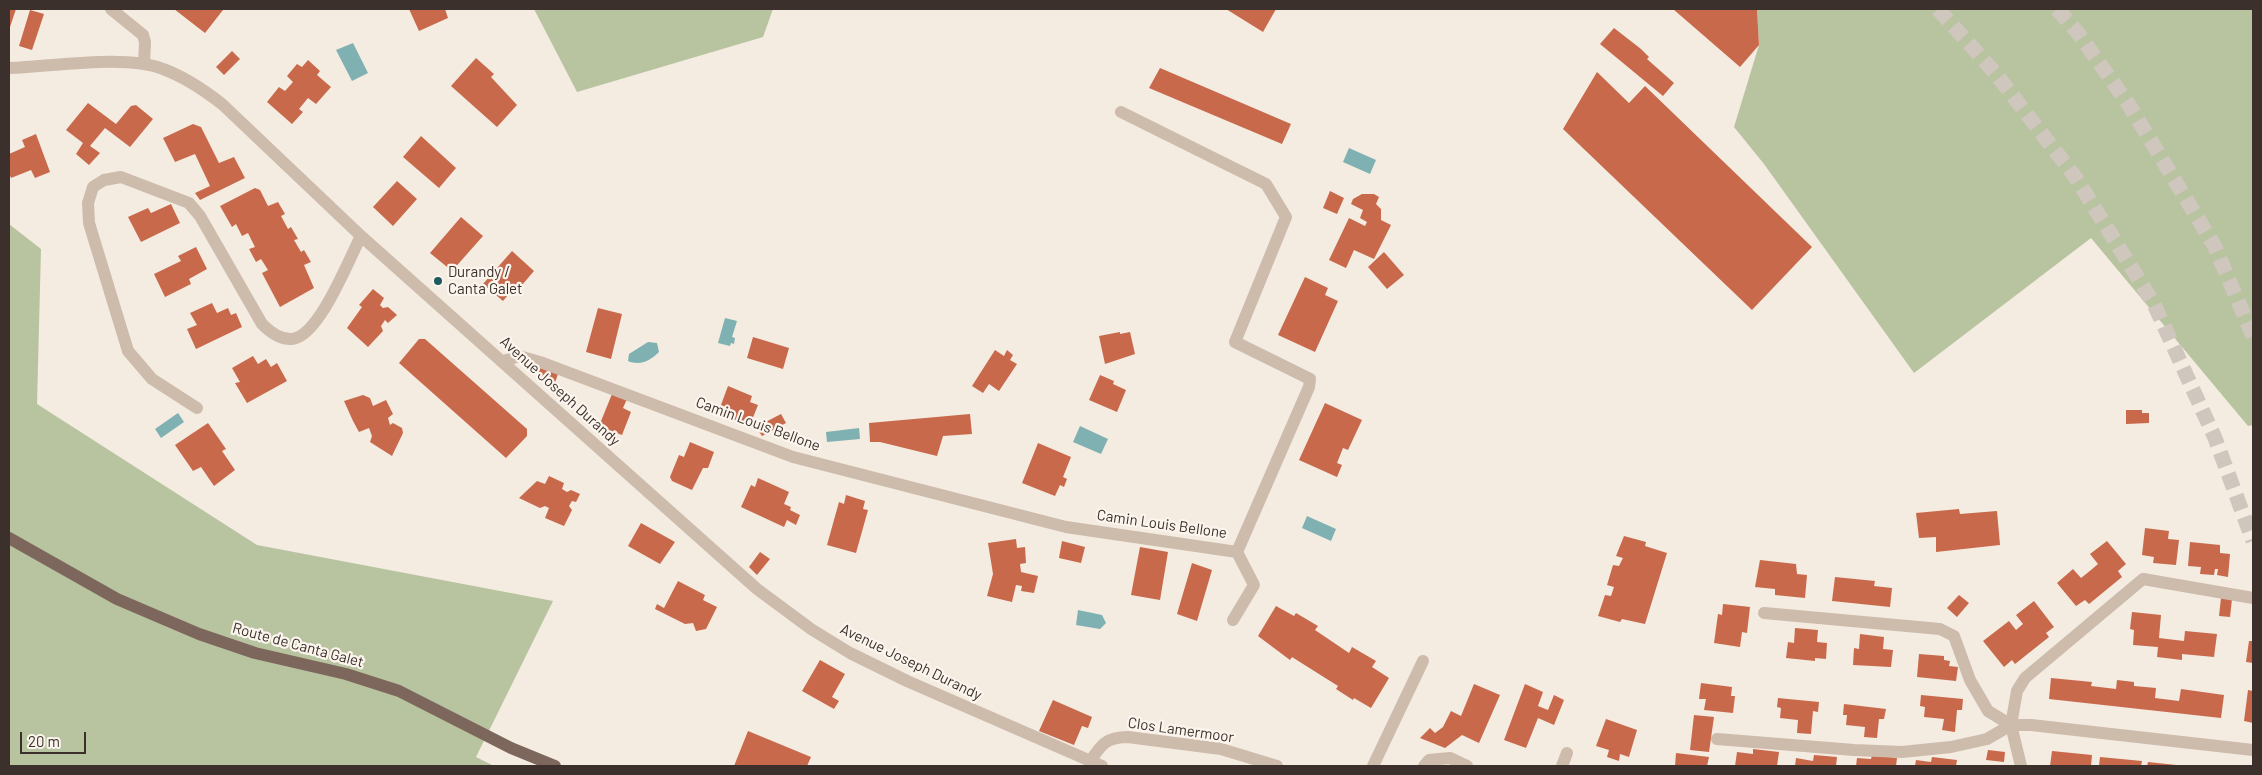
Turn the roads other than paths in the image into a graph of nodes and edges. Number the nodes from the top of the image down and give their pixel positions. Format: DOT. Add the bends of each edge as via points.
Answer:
graph roads {
  1 [pos="111,9"];
  2 [pos="144,64"];
  3 [pos="9,68"];
  4 [pos="1121,112"];
  5 [pos="361,236"];
  6 [pos="504,361"];
  7 [pos="197,408"];
  8 [pos="9,538"];
  9 [pos="1237,552"];
  10 [pos="2253,598"];
  11 [pos="1764,614"];
  12 [pos="1233,620"];
  13 [pos="1423,660"];
  14 [pos="2011,726"];
  15 [pos="1717,739"];
  16 [pos="2253,750"];
  17 [pos="1567,753"];
  18 [pos="1096,764"];
  19 [pos="555,766"];
  20 [pos="1278,766"];
  21 [pos="1373,766"];
  22 [pos="1424,766"];
  23 [pos="1467,766"];
  24 [pos="1562,766"];
  25 [pos="2021,766"];
  1 -- 2 [label="street" via="143,35"];
  2 -- 3 [label="street, Avenue Joseph Durandy" via="122,62"];
  2 -- 5 [label="street, Avenue Joseph Durandy" via="177,75 222,104"];
  4 -- 9 [label="street, Camin Louis Bellone" via="1266,184 1286,217 1235,342 1310,378"];
  5 -- 6 [label="street, Avenue Joseph Durandy"];
  5 -- 7 [label="street" via="328,303 311,329 291,340 281,338 262,324 200,216 188,203 121,178 104,180 93,187 88,203 89,223 128,351 152,379"];
  6 -- 9 [label="street, Camin Louis Bellone" via="518,356 543,363 802,460 1066,527"];
  6 -- 18 [label="street, Avenue Joseph Durandy" via="756,589 812,629 850,653 908,681"];
  8 -- 19 [label="main road, Route de Canta Galet" via="117,599 199,634 255,653 346,674 398,691 511,748"];
  9 -- 12 [label="street" via="1254,585"];
  10 -- 14 [label="street" via="2143,579 2025,678 2017,691"];
  11 -- 14 [label="street" via="1940,629 1954,636 1970,680 1988,712"];
  13 -- 21 [label="street"];
  14 -- 15 [label="street" via="1987,739 1902,752"];
  14 -- 16 [label="street" via="2031,725"];
  14 -- 25 [label="street"];
  17 -- 24 [label="street"];
  18 -- 20 [label="street, Clos Lamermoor" via="1105,742 1115,737 1221,749"];
  22 -- 23 [label="street" via="1429,760 1450,758"];
}
